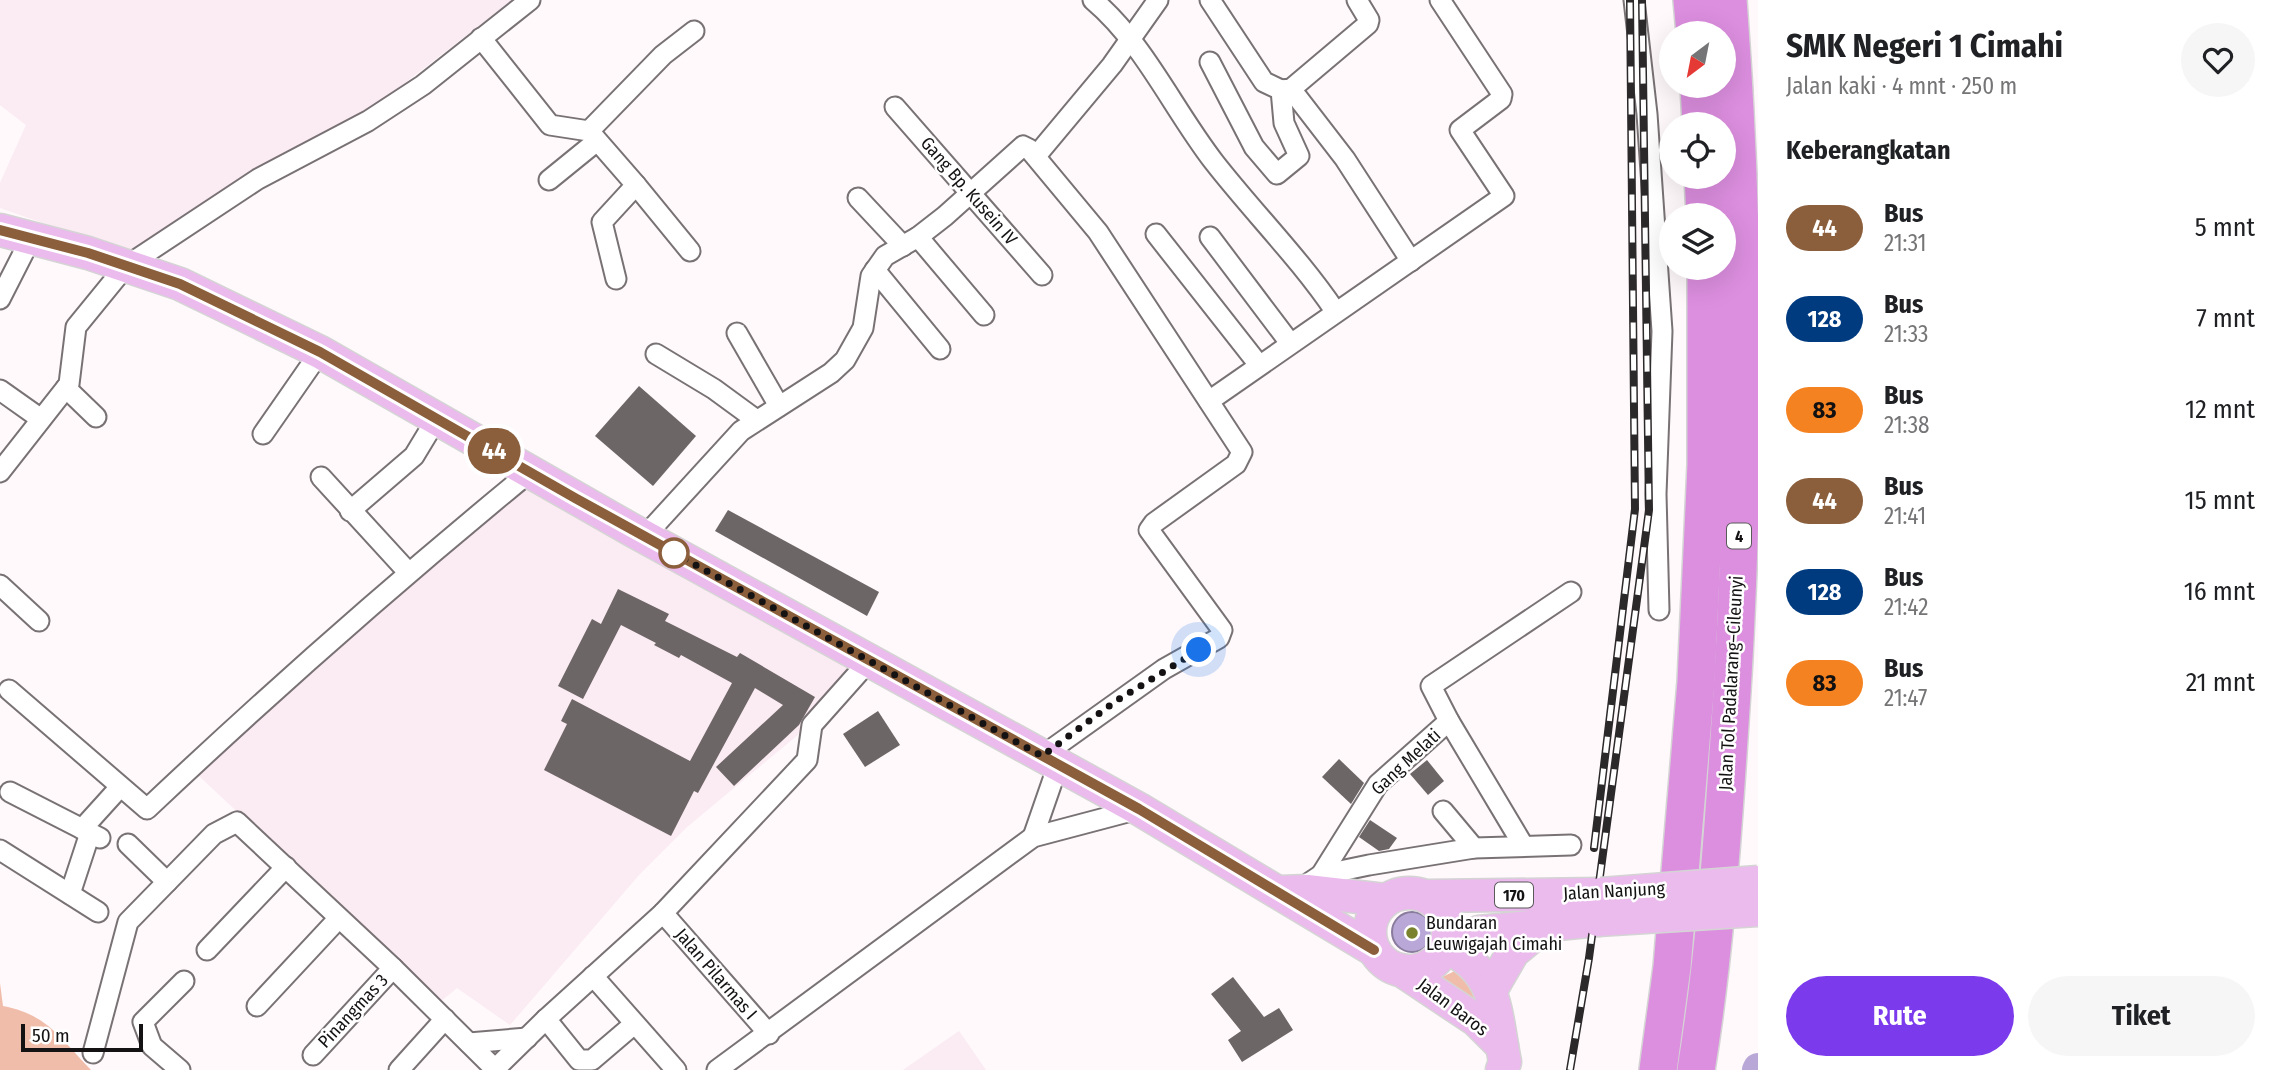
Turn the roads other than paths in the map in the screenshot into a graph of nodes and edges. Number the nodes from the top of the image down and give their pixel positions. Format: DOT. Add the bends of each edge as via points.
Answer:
graph roads {
  1 [pos="530,0"];
  2 [pos="1093,0"];
  3 [pos="1158,0"];
  4 [pos="1210,0"];
  5 [pos="1357,0"];
  6 [pos="1440,0"];
  7 [pos="1634,0"];
  8 [pos="1692,0"];
  9 [pos="1728,0"];
  10 [pos="1113,7"];
  11 [pos="1694,21"];
  12 [pos="694,31"];
  13 [pos="481,38"];
  14 [pos="1129,39"];
  15 [pos="1210,62"];
  16 [pos="1286,90"];
  17 [pos="895,107"];
  18 [pos="593,136"];
  19 [pos="1036,156"];
  20 [pos="549,180"];
  21 [pos="636,185"];
  22 [pos="972,194"];
  23 [pos="858,198"];
  24 [pos="0,230"];
  25 [pos="1156,234"];
  26 [pos="1210,237"];
  27 [pos="31,238"];
  28 [pos="911,242"];
  29 [pos="690,251"];
  30 [pos="1411,261"];
  31 [pos="125,267"];
  32 [pos="874,270"];
  33 [pos="1042,275"];
  34 [pos="616,279"];
  35 [pos="1706,280"];
  36 [pos="0,299"];
  37 [pos="1335,311"];
  38 [pos="984,315"];
  39 [pos="737,334"];
  40 [pos="1290,343"];
  41 [pos="940,349"];
  42 [pos="320,352"];
  43 [pos="656,354"];
  44 [pos="1259,365"];
  45 [pos="66,388"];
  46 [pos="0,390"];
  47 [pos="1209,401"];
  48 [pos="779,406"];
  49 [pos="96,417"];
  50 [pos="438,418"];
  51 [pos="41,419"];
  52 [pos="755,419"];
  53 [pos="263,434"];
  54 [pos="0,472"];
  55 [pos="530,472"];
  56 [pos="321,477"];
  57 [pos="350,511"];
  58 [pos="644,537"];
  59 [pos="408,572"];
  60 [pos="0,585"];
  61 [pos="1571,592"];
  62 [pos="1659,610"];
  63 [pos="39,621"];
  64 [pos="869,662"];
  65 [pos="9,690"];
  66 [pos="1449,721"];
  67 [pos="1050,760"];
  68 [pos="120,787"];
  69 [pos="10,792"];
  70 [pos="1139,809"];
  71 [pos="1443,811"];
  72 [pos="91,834"];
  73 [pos="1033,837"];
  74 [pos="128,844"];
  75 [pos="1523,845"];
  76 [pos="1571,845"];
  77 [pos="1474,848"];
  78 [pos="0,850"];
  79 [pos="286,867"];
  80 [pos="167,882"];
  81 [pos="1758,882"];
  82 [pos="1303,886"];
  83 [pos="70,894"];
  84 [pos="1427,897"];
  85 [pos="1385,900"];
  86 [pos="1600,907"];
  87 [pos="1758,910"];
  88 [pos="98,912"];
  89 [pos="663,913"];
  90 [pos="339,918"];
  91 [pos="1548,923"];
  92 [pos="1446,947"];
  93 [pos="207,950"];
  94 [pos="1374,950"];
  95 [pos="393,968"];
  96 [pos="1401,970"];
  97 [pos="593,976"];
  98 [pos="184,981"];
  99 [pos="1490,990"];
  100 [pos="257,1006"];
  101 [pos="445,1019"];
  102 [pos="546,1019"];
  103 [pos="634,1025"];
  104 [pos="769,1034"];
  105 [pos="527,1038"];
  106 [pos="469,1043"];
  107 [pos="93,1054"];
  108 [pos="313,1055"];
  109 [pos="1502,1058"];
  110 [pos="730,1066"];
  111 [pos="180,1070"];
  112 [pos="399,1070"];
  113 [pos="495,1070"];
  114 [pos="676,1070"];
  115 [pos="1658,1070"];
  116 [pos="1696,1070"];
  1 -- 13 [label="street"];
  2 -- 10 [label="street"];
  3 -- 14 [label="street"];
  4 -- 16 [label="street" via="1264,82"];
  5 -- 16 [label="street" via="1368,24"];
  6 -- 30 [label="street" via="1502,94 1461,130 1504,194"];
  7 -- 62 [label="street" via="1662,331 1656,494"];
  8 -- 11 [label="highway"];
  9 -- 116 [label="highway, Jalan Tol Padalarang–Cileunyi / 4" via="1742,243 1742,469 1724,812"];
  10 -- 14 [label="street"];
  12 -- 18 [label="street" via="663,55"];
  13 -- 18 [label="street" via="550,125 579,127"];
  13 -- 31 [label="street" via="436,76 379,114 258,179"];
  14 -- 19 [label="street"];
  14 -- 37 [label="street" via="1213,160"];
  15 -- 16 [label="street" via="1254,147 1277,174 1299,156 1285,126"];
  16 -- 30 [label="street" via="1345,159"];
  17 -- 22 [label="street, Gang Bp. Kusein IV"];
  18 -- 20 [label="street"];
  18 -- 21 [label="street"];
  19 -- 22 [label="street" via="1023,146"];
  19 -- 47 [label="street" via="1098,232"];
  21 -- 29 [label="street"];
  21 -- 34 [label="street" via="602,222"];
  22 -- 28 [label="street"];
  22 -- 33 [label="street, Gang Bp. Kusein IV"];
  23 -- 28 [label="street"];
  24 -- 27 [label="main road"];
  25 -- 44 [label="street"];
  26 -- 40 [label="street"];
  27 -- 31 [label="main road"];
  27 -- 36 [label="street"];
  28 -- 32 [label="street" via="885,256"];
  28 -- 38 [label="street"];
  30 -- 37 [label="street"];
  31 -- 42 [label="main road" via="180,284"];
  31 -- 45 [label="street" via="76,327"];
  32 -- 41 [label="street"];
  32 -- 48 [label="street" via="863,328 852,351 831,373"];
  35 -- 115 [label="highway, Jalan Tol Padalarang–Cileunyi / 4" via="1706,465 1696,682 1672,967"];
  37 -- 40 [label="street"];
  39 -- 48 [label="street"];
  40 -- 44 [label="street"];
  42 -- 50 [label="main road"];
  42 -- 53 [label="street"];
  43 -- 52 [label="street"];
  44 -- 47 [label="street"];
  45 -- 49 [label="street"];
  45 -- 51 [label="street"];
  46 -- 51 [label="street"];
  47 -- 67 [label="street" via="1242,456 1149,530 1221,634 1116,701"];
  48 -- 52 [label="street"];
  50 -- 55 [label="main road"];
  50 -- 57 [label="street" via="414,456"];
  51 -- 54 [label="street"];
  52 -- 58 [label="street"];
  55 -- 58 [label="main road"];
  55 -- 59 [label="street"];
  56 -- 57 [label="street"];
  57 -- 59 [label="street"];
  58 -- 64 [label="main road"];
  59 -- 68 [label="street" via="146,809"];
  60 -- 63 [label="street"];
  61 -- 66 [label="street" via="1433,682 1432,689"];
  64 -- 67 [label="main road"];
  64 -- 89 [label="street" via="813,723 807,760"];
  65 -- 68 [label="street"];
  66 -- 75 [label="street"];
  66 -- 82 [label="street, Gang Melati" via="1378,784"];
  67 -- 70 [label="main road"];
  67 -- 73 [label="street"];
  68 -- 72 [label="street"];
  69 -- 72 [label="street"];
  70 -- 73 [label="street"];
  70 -- 82 [label="main road"];
  71 -- 77 [label="street"];
  72 -- 83 [label="street"];
  73 -- 104 [label="street"];
  74 -- 80 [label="street"];
  75 -- 76 [label="street"];
  75 -- 77 [label="street"];
  77 -- 82 [label="street"];
  78 -- 83 [label="street"];
  79 -- 80 [label="street" via="237,822 214,834"];
  79 -- 90 [label="street"];
  79 -- 93 [label="street"];
  80 -- 107 [label="street" via="124,930"];
  81 -- 86 [label="main road, Jalan Nanjung / 170, bridge"];
  82 -- 85 [label="main road"];
  82 -- 94 [label="main road"];
  83 -- 88 [label="street"];
  84 -- 85 [label="main road, 170" via="1405,892"];
  84 -- 86 [label="main road, Jalan Nanjung / 170"];
  84 -- 92 [label="main road" via="1440,908 1447,924"];
  85 -- 94 [label="main road" via="1370,923"];
  86 -- 87 [label="main road, Jalan Nanjung / 170, bridge"];
  86 -- 91 [label="main road, Jalan Nanjung / 170"];
  89 -- 97 [label="street"];
  89 -- 104 [label="street, Jalan Pilarmas I"];
  90 -- 95 [label="street"];
  90 -- 100 [label="street"];
  91 -- 92 [label="main road, Jalan Nanjung / 170" via="1479,932"];
  91 -- 99 [label="main road, 170" via="1513,952"];
  92 -- 96 [label="main road, 170" via="1431,964"];
  92 -- 99 [label="main road, Jalan Baros" via="1478,967"];
  94 -- 96 [label="main road"];
  95 -- 101 [label="street"];
  95 -- 108 [label="street, Pinangmas 3"];
  96 -- 109 [label="main road, Jalan Baros" via="1476,1020"];
  97 -- 102 [label="street"];
  97 -- 103 [label="street"];
  98 -- 111 [label="street" via="143,1022 152,1046"];
  99 -- 109 [label="main road, Jalan Baros"];
  101 -- 106 [label="street"];
  101 -- 112 [label="street"];
  102 -- 103 [label="street" via="579,1060 585,1061"];
  102 -- 105 [label="street"];
  103 -- 114 [label="street"];
  104 -- 110 [label="street"];
  105 -- 106 [label="street"];
  105 -- 113 [label="street"];
  106 -- 113 [label="street"];
}
